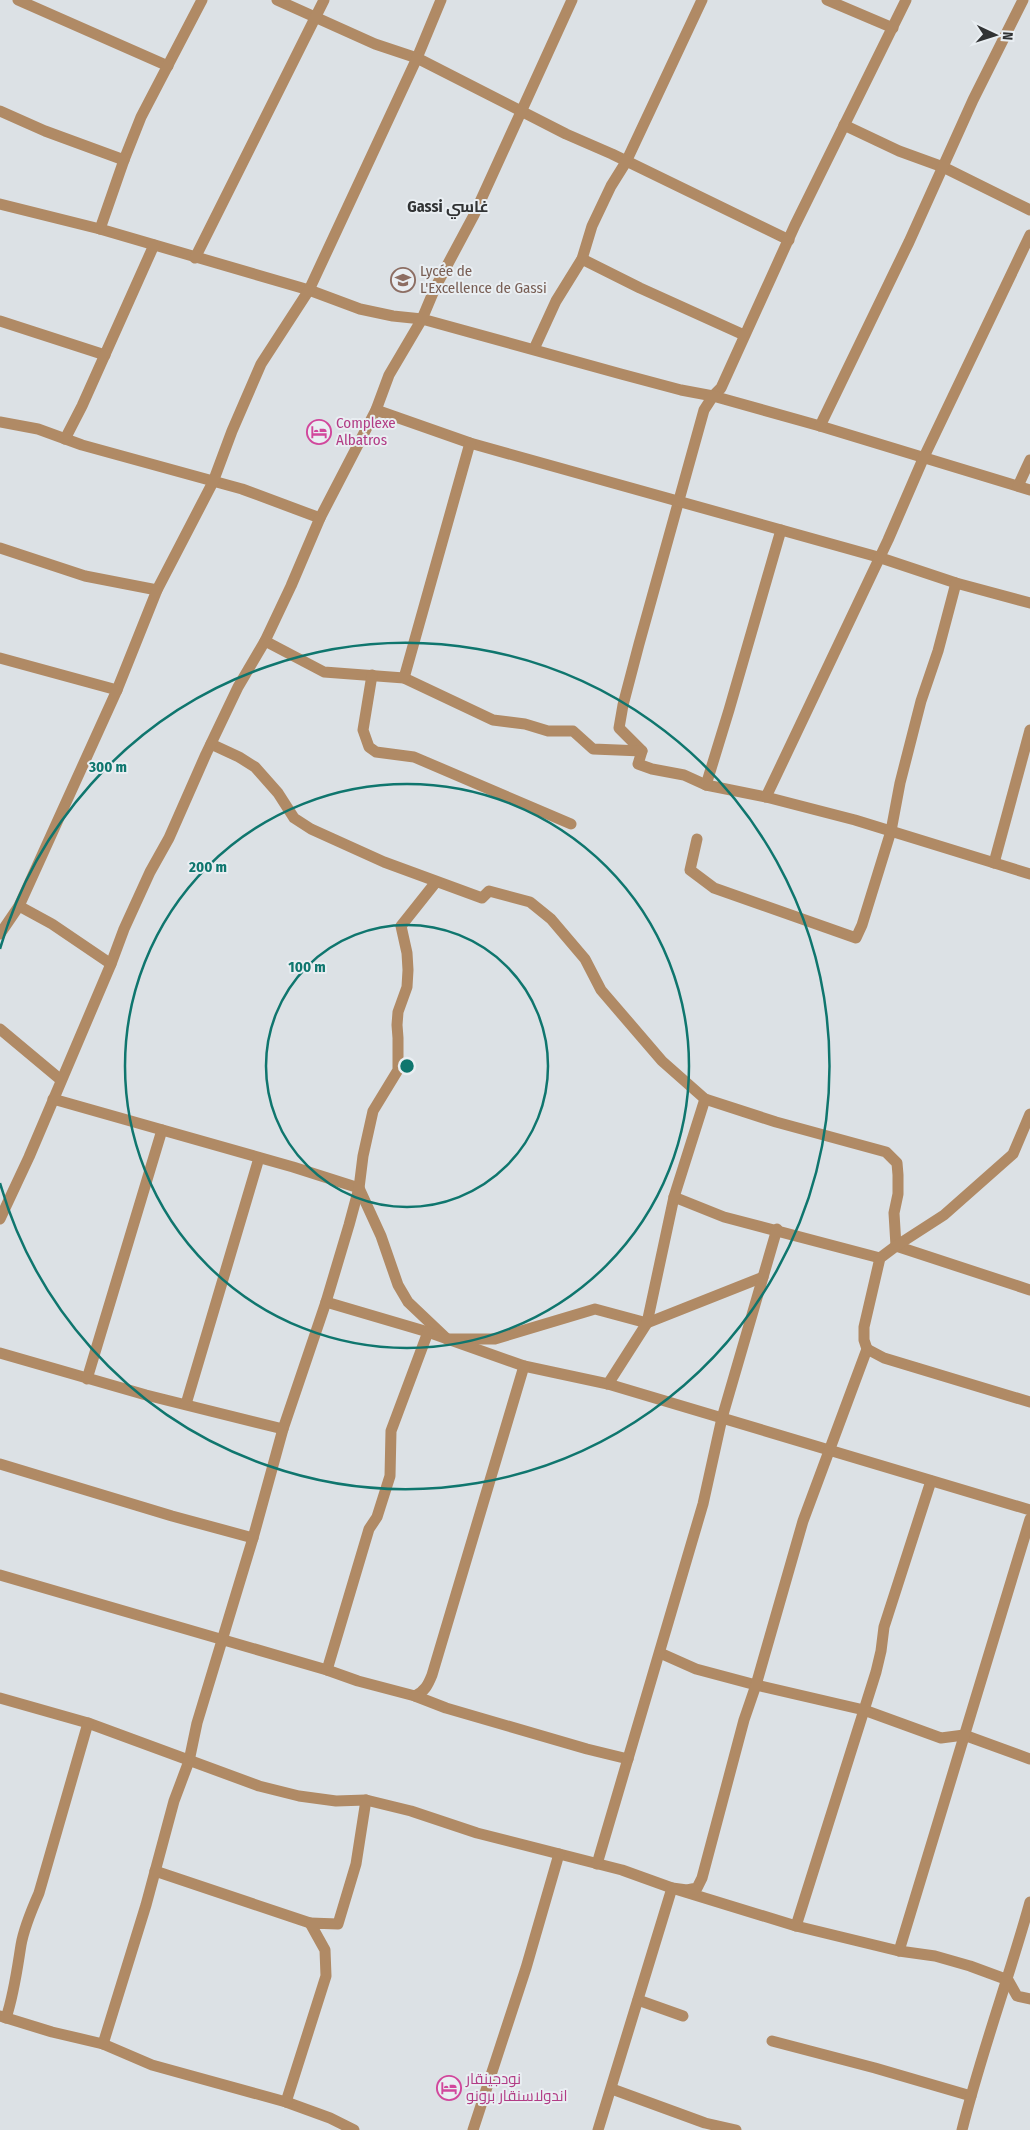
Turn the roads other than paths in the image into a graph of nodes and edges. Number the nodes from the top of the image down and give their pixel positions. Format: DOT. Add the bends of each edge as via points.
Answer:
graph roads {
  1 [pos="18,0"];
  2 [pos="202,0"];
  3 [pos="277,0"];
  4 [pos="324,0"];
  5 [pos="441,0"];
  6 [pos="572,0"];
  7 [pos="702,0"];
  8 [pos="827,0"];
  9 [pos="906,0"];
  10 [pos="1023,0"];
  11 [pos="316,19"];
  12 [pos="893,28"];
  13 [pos="417,58"];
  14 [pos="168,66"];
  15 [pos="0,111"];
  16 [pos="521,111"];
  17 [pos="844,126"];
  18 [pos="124,160"];
  19 [pos="626,162"];
  20 [pos="943,167"];
  21 [pos="0,204"];
  22 [pos="1030,210"];
  23 [pos="100,229"];
  24 [pos="1030,235"];
  25 [pos="789,240"];
  26 [pos="154,245"];
  27 [pos="196,258"];
  28 [pos="582,259"];
  29 [pos="309,290"];
  30 [pos="422,318"];
  31 [pos="0,322"];
  32 [pos="744,335"];
  33 [pos="534,349"];
  34 [pos="105,355"];
  35 [pos="713,396"];
  36 [pos="376,410"];
  37 [pos="0,422"];
  38 [pos="820,426"];
  39 [pos="65,439"];
  40 [pos="470,443"];
  41 [pos="923,459"];
  42 [pos="1030,460"];
  43 [pos="213,482"];
  44 [pos="1018,486"];
  45 [pos="1030,490"];
  46 [pos="678,501"];
  47 [pos="320,518"];
  48 [pos="781,530"];
  49 [pos="0,548"];
  50 [pos="878,557"];
  51 [pos="956,583"];
  52 [pos="157,590"];
  53 [pos="1030,603"];
  54 [pos="265,641"];
  55 [pos="0,658"];
  56 [pos="372,676"];
  57 [pos="404,678"];
  58 [pos="117,690"];
  59 [pos="1030,730"];
  60 [pos="211,744"];
  61 [pos="642,751"];
  62 [pos="706,785"];
  63 [pos="766,797"];
  64 [pos="571,824"];
  65 [pos="891,831"];
  66 [pos="697,839"];
  67 [pos="994,862"];
  68 [pos="1030,874"];
  69 [pos="436,882"];
  70 [pos="18,906"];
  71 [pos="0,934"];
  72 [pos="111,964"];
  73 [pos="0,1029"];
  74 [pos="61,1080"];
  75 [pos="53,1099"];
  76 [pos="705,1099"];
  77 [pos="1030,1114"];
  78 [pos="162,1130"];
  79 [pos="259,1158"];
  80 [pos="359,1188"];
  81 [pos="674,1197"];
  82 [pos="0,1219"];
  83 [pos="777,1229"];
  84 [pos="896,1246"];
  85 [pos="880,1258"];
  86 [pos="763,1277"];
  87 [pos="1030,1290"];
  88 [pos="326,1302"];
  89 [pos="647,1323"];
  90 [pos="428,1332"];
  91 [pos="447,1339"];
  92 [pos="867,1349"];
  93 [pos="0,1353"];
  94 [pos="524,1366"];
  95 [pos="87,1378"];
  96 [pos="608,1384"];
  97 [pos="1030,1402"];
  98 [pos="186,1404"];
  99 [pos="722,1418"];
  100 [pos="283,1429"];
  101 [pos="829,1450"];
  102 [pos="0,1464"];
  103 [pos="931,1481"];
  104 [pos="1030,1510"];
  105 [pos="1030,1518"];
  106 [pos="254,1538"];
  107 [pos="0,1575"];
  108 [pos="223,1640"];
  109 [pos="660,1653"];
  110 [pos="327,1670"];
  111 [pos="756,1685"];
  112 [pos="415,1696"];
  113 [pos="0,1698"];
  114 [pos="864,1710"];
  115 [pos="88,1723"];
  116 [pos="964,1735"];
  117 [pos="628,1759"];
  118 [pos="1030,1760"];
  119 [pos="189,1761"];
  120 [pos="366,1800"];
  121 [pos="559,1854"];
  122 [pos="597,1864"];
  123 [pos="155,1871"];
  124 [pos="672,1888"];
  125 [pos="1030,1902"];
  126 [pos="310,1923"];
  127 [pos="796,1926"];
  128 [pos="899,1951"];
  129 [pos="1008,1980"];
  130 [pos="1030,1999"];
  131 [pos="638,2000"];
  132 [pos="683,2016"];
  133 [pos="3,2017"];
  134 [pos="772,2041"];
  135 [pos="103,2044"];
  136 [pos="612,2089"];
  137 [pos="971,2096"];
  138 [pos="286,2102"];
  139 [pos="354,2130"];
  140 [pos="473,2130"];
  141 [pos="598,2130"];
  142 [pos="736,2130"];
  143 [pos="962,2130"];
  1 -- 14 [label="street"];
  2 -- 14 [label="street"];
  3 -- 11 [label="street"];
  4 -- 11 [label="street"];
  5 -- 13 [label="street"];
  6 -- 16 [label="street"];
  7 -- 19 [label="street"];
  8 -- 12 [label="street"];
  9 -- 12 [label="street"];
  10 -- 20 [label="street"];
  11 -- 13 [label="street"];
  11 -- 27 [label="street"];
  12 -- 17 [label="street"];
  13 -- 16 [label="street"];
  13 -- 29 [label="street"];
  14 -- 18 [label="street" via="141,117"];
  15 -- 18 [label="street"];
  16 -- 19 [label="street"];
  16 -- 30 [label="street"];
  17 -- 20 [label="street"];
  17 -- 25 [label="street"];
  18 -- 23 [label="street"];
  19 -- 25 [label="street"];
  19 -- 28 [label="street" via="592,226"];
  20 -- 22 [label="street"];
  20 -- 38 [label="street"];
  21 -- 23 [label="street"];
  23 -- 26 [label="street"];
  24 -- 41 [label="street"];
  25 -- 32 [label="street"];
  26 -- 27 [label="street"];
  26 -- 34 [label="street"];
  27 -- 29 [label="street"];
  28 -- 32 [label="street"];
  28 -- 33 [label="street" via="556,302"];
  29 -- 30 [label="street" via="360,309"];
  29 -- 43 [label="street" via="261,364"];
  30 -- 33 [label="street"];
  30 -- 36 [label="street" via="389,375"];
  31 -- 34 [label="street"];
  32 -- 35 [label="street" via="721,388"];
  33 -- 35 [label="street"];
  34 -- 39 [label="street"];
  35 -- 38 [label="street"];
  35 -- 46 [label="street" via="704,410"];
  36 -- 40 [label="street"];
  36 -- 47 [label="street"];
  37 -- 39 [label="street" via="38,429"];
  38 -- 41 [label="street"];
  39 -- 43 [label="street"];
  40 -- 46 [label="street"];
  40 -- 57 [label="street"];
  41 -- 44 [label="street"];
  41 -- 50 [label="street"];
  42 -- 44 [label="street"];
  43 -- 47 [label="street" via="242,489"];
  43 -- 52 [label="street"];
  44 -- 45 [label="street"];
  46 -- 48 [label="street"];
  46 -- 61 [label="street" via="619,728"];
  47 -- 54 [label="street"];
  48 -- 50 [label="street"];
  48 -- 62 [label="street"];
  49 -- 52 [label="street" via="85,576"];
  50 -- 51 [label="street"];
  50 -- 63 [label="street"];
  51 -- 53 [label="street"];
  51 -- 65 [label="street" via="912,732"];
  52 -- 58 [label="street"];
  54 -- 56 [label="street" via="324,672"];
  54 -- 60 [label="street" via="238,687"];
  55 -- 58 [label="street"];
  56 -- 57 [label="street"];
  56 -- 64 [label="street" via="363,730 369,747 376,752 414,757"];
  57 -- 61 [label="street" via="493,720 548,731 573,731 593,749"];
  58 -- 70 [label="street"];
  59 -- 67 [label="street"];
  60 -- 69 [label="street" via="255,767 294,818 311,829"];
  60 -- 72 [label="street" via="124,929"];
  61 -- 62 [label="street" via="638,764 684,775"];
  62 -- 63 [label="street"];
  63 -- 65 [label="street"];
  65 -- 66 [label="street" via="856,938 714,888 690,870"];
  65 -- 67 [label="street"];
  67 -- 68 [label="street"];
  69 -- 76 [label="street" via="482,898 489,891 521,899 552,919 585,959 601,990 662,1061"];
  69 -- 80 [label="street" via="400,926 408,970 407,987 396,1025 398,1070 373,1111"];
  70 -- 71 [label="street"];
  70 -- 72 [label="street" via="52,924"];
  72 -- 74 [label="street"];
  73 -- 74 [label="street"];
  74 -- 75 [label="street"];
  75 -- 78 [label="street"];
  75 -- 82 [label="street"];
  76 -- 81 [label="street"];
  76 -- 84 [label="street" via="886,1152 897,1163"];
  77 -- 84 [label="street" via="1013,1154 944,1215"];
  78 -- 79 [label="street"];
  78 -- 95 [label="street"];
  79 -- 80 [label="street"];
  79 -- 98 [label="street"];
  80 -- 88 [label="street"];
  80 -- 91 [label="street" via="381,1236 398,1285 408,1302"];
  81 -- 83 [label="street" via="724,1217"];
  81 -- 89 [label="street"];
  83 -- 85 [label="street"];
  83 -- 86 [label="street"];
  84 -- 85 [label="street"];
  84 -- 87 [label="street"];
  85 -- 92 [label="street" via="864,1327"];
  86 -- 89 [label="street"];
  86 -- 99 [label="street"];
  88 -- 90 [label="street"];
  88 -- 100 [label="street"];
  89 -- 91 [label="street" via="595,1309 495,1340"];
  89 -- 96 [label="street"];
  90 -- 91 [label="street"];
  90 -- 110 [label="street" via="391,1432 390,1476 377,1517 369,1530"];
  91 -- 94 [label="street"];
  92 -- 97 [label="street" via="884,1358"];
  92 -- 101 [label="street"];
  93 -- 95 [label="street"];
  94 -- 96 [label="street"];
  94 -- 112 [label="street" via="432,1675 428,1686"];
  95 -- 98 [label="street"];
  96 -- 99 [label="street"];
  98 -- 100 [label="street"];
  99 -- 101 [label="street"];
  99 -- 109 [label="street" via="703,1504"];
  100 -- 106 [label="street"];
  101 -- 103 [label="street"];
  101 -- 111 [label="street" via="803,1522"];
  102 -- 106 [label="street"];
  103 -- 104 [label="street"];
  103 -- 114 [label="street" via="884,1627 882,1651"];
  105 -- 116 [label="street"];
  106 -- 108 [label="street"];
  107 -- 108 [label="street"];
  108 -- 110 [label="street"];
  108 -- 119 [label="street" via="197,1723"];
  109 -- 111 [label="street" via="696,1669"];
  109 -- 117 [label="street"];
  110 -- 112 [label="street"];
  111 -- 114 [label="street"];
  111 -- 124 [label="street" via="702,1878 697,1888"];
  112 -- 117 [label="street" via="446,1708"];
  113 -- 115 [label="street"];
  114 -- 116 [label="street" via="941,1738"];
  114 -- 127 [label="street"];
  115 -- 119 [label="street"];
  115 -- 133 [label="street" via="21,1944 14,1992"];
  116 -- 118 [label="street"];
  116 -- 128 [label="street"];
  117 -- 122 [label="street"];
  119 -- 120 [label="street" via="259,1786 299,1796 336,1801"];
  119 -- 123 [label="street" via="174,1800"];
  120 -- 121 [label="street"];
  120 -- 126 [label="street" via="356,1864 338,1924"];
  121 -- 122 [label="street"];
  121 -- 140 [label="street"];
  122 -- 124 [label="street"];
  123 -- 126 [label="street"];
  123 -- 135 [label="street"];
  124 -- 127 [label="street"];
  124 -- 131 [label="street"];
  125 -- 129 [label="street"];
  126 -- 138 [label="street" via="324,1950 326,1976"];
  127 -- 128 [label="street"];
  128 -- 129 [label="street" via="934,1956"];
  129 -- 130 [label="street" via="1018,1996"];
  129 -- 137 [label="street"];
  131 -- 132 [label="street"];
  131 -- 136 [label="street"];
  133 -- 135 [label="street"];
  134 -- 137 [label="street"];
  135 -- 138 [label="street" via="152,2065"];
  136 -- 141 [label="street"];
  136 -- 142 [label="street"];
  137 -- 143 [label="street"];
  138 -- 139 [label="street"];
}
